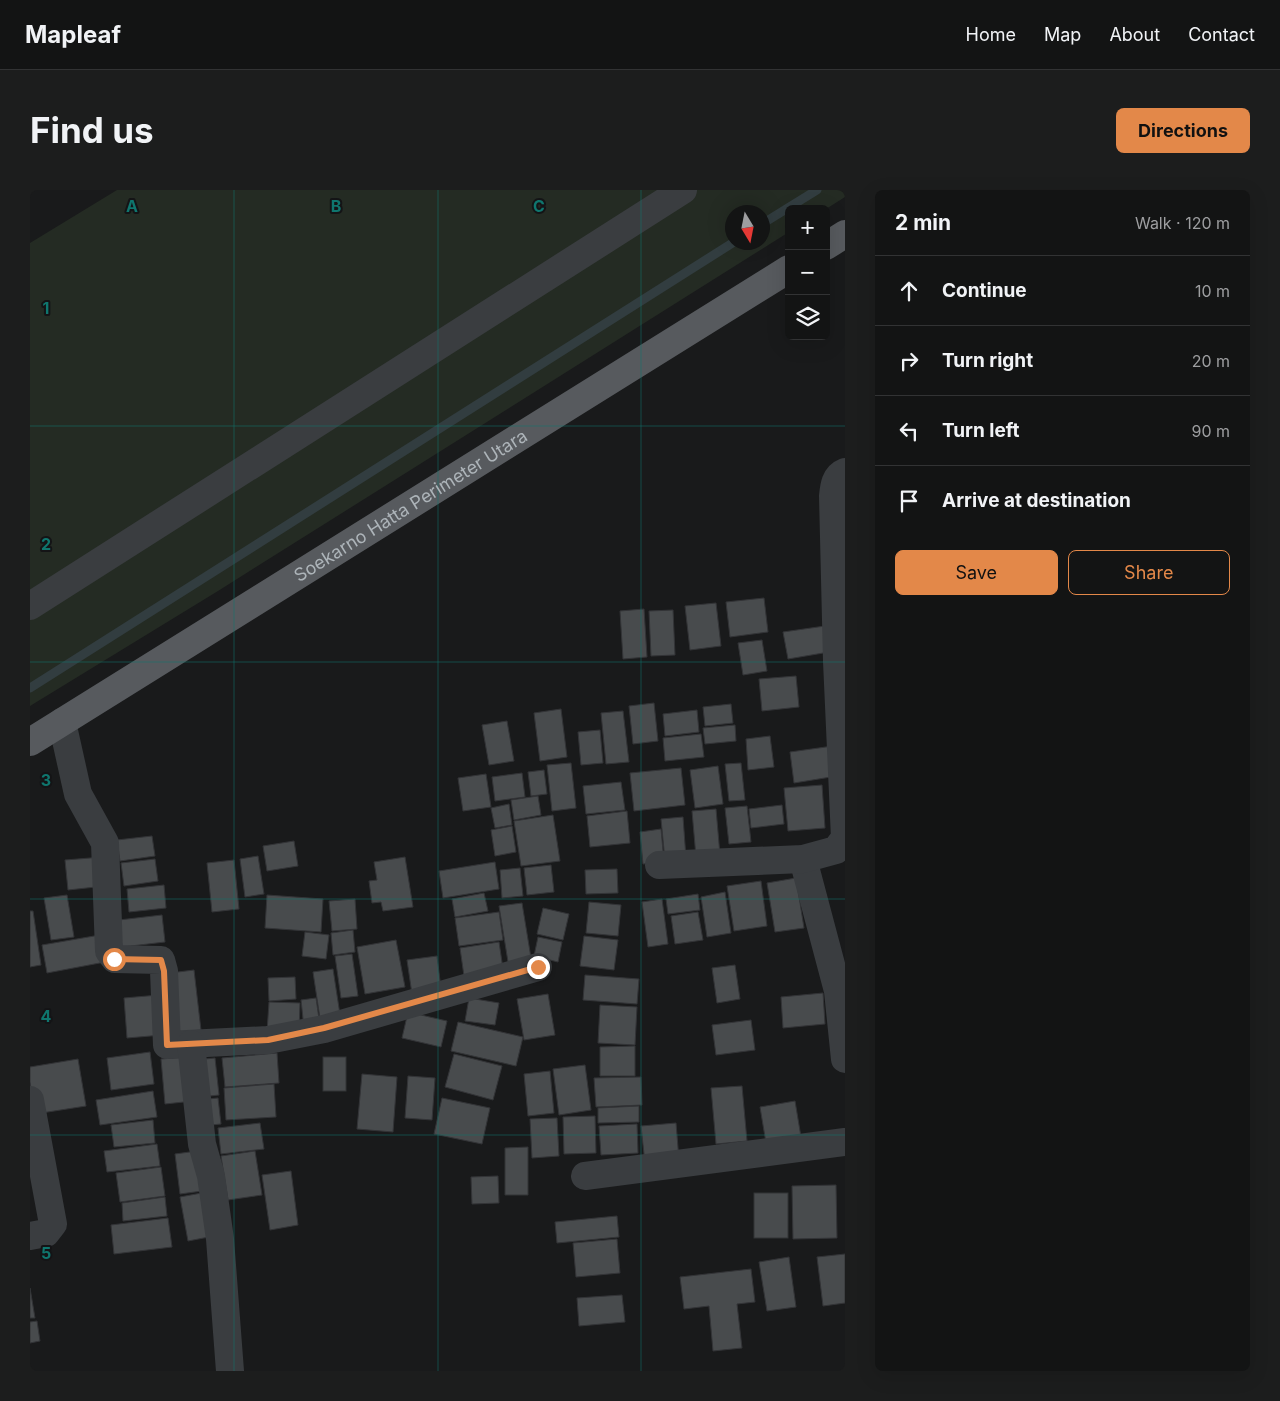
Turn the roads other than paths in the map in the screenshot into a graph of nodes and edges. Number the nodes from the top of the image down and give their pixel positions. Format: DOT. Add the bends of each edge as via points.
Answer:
graph roads {
  1 [pos="684,190"];
  2 [pos="845,234"];
  3 [pos="830,243"];
  4 [pos="785,271"];
  5 [pos="845,472"];
  6 [pos="30,606"];
  7 [pos="62,722"];
  8 [pos="30,742"];
  9 [pos="844,807"];
  10 [pos="803,859"];
  11 [pos="659,865"];
  12 [pos="538,967"];
  13 [pos="191,1044"];
  14 [pos="845,1059"];
  15 [pos="30,1100"];
  16 [pos="845,1142"];
  17 [pos="586,1176"];
  18 [pos="30,1236"];
  19 [pos="230,1371"];
  1 -- 6 [label="street"];
  2 -- 3 [label="main road"];
  4 -- 7 [label="main road, Soekarno Hatta Perimeter Utara"];
  5 -- 9 [label="street" via="834,482 833,496"];
  7 -- 8 [label="main road, Soekarno Hatta Perimeter Utara"];
  7 -- 13 [label="street" via="78,794 104,843 109,951 114,959 161,960 167,1045"];
  9 -- 10 [label="street" via="845,838 836,850"];
  10 -- 11 [label="street"];
  10 -- 14 [label="street" via="838,991"];
  12 -- 13 [label="street" via="324,1028 268,1040"];
  13 -- 19 [label="street" via="202,1144 211,1176 220,1239"];
  15 -- 18 [label="street" via="53,1224 46,1233"];
  16 -- 17 [label="street"];
}
